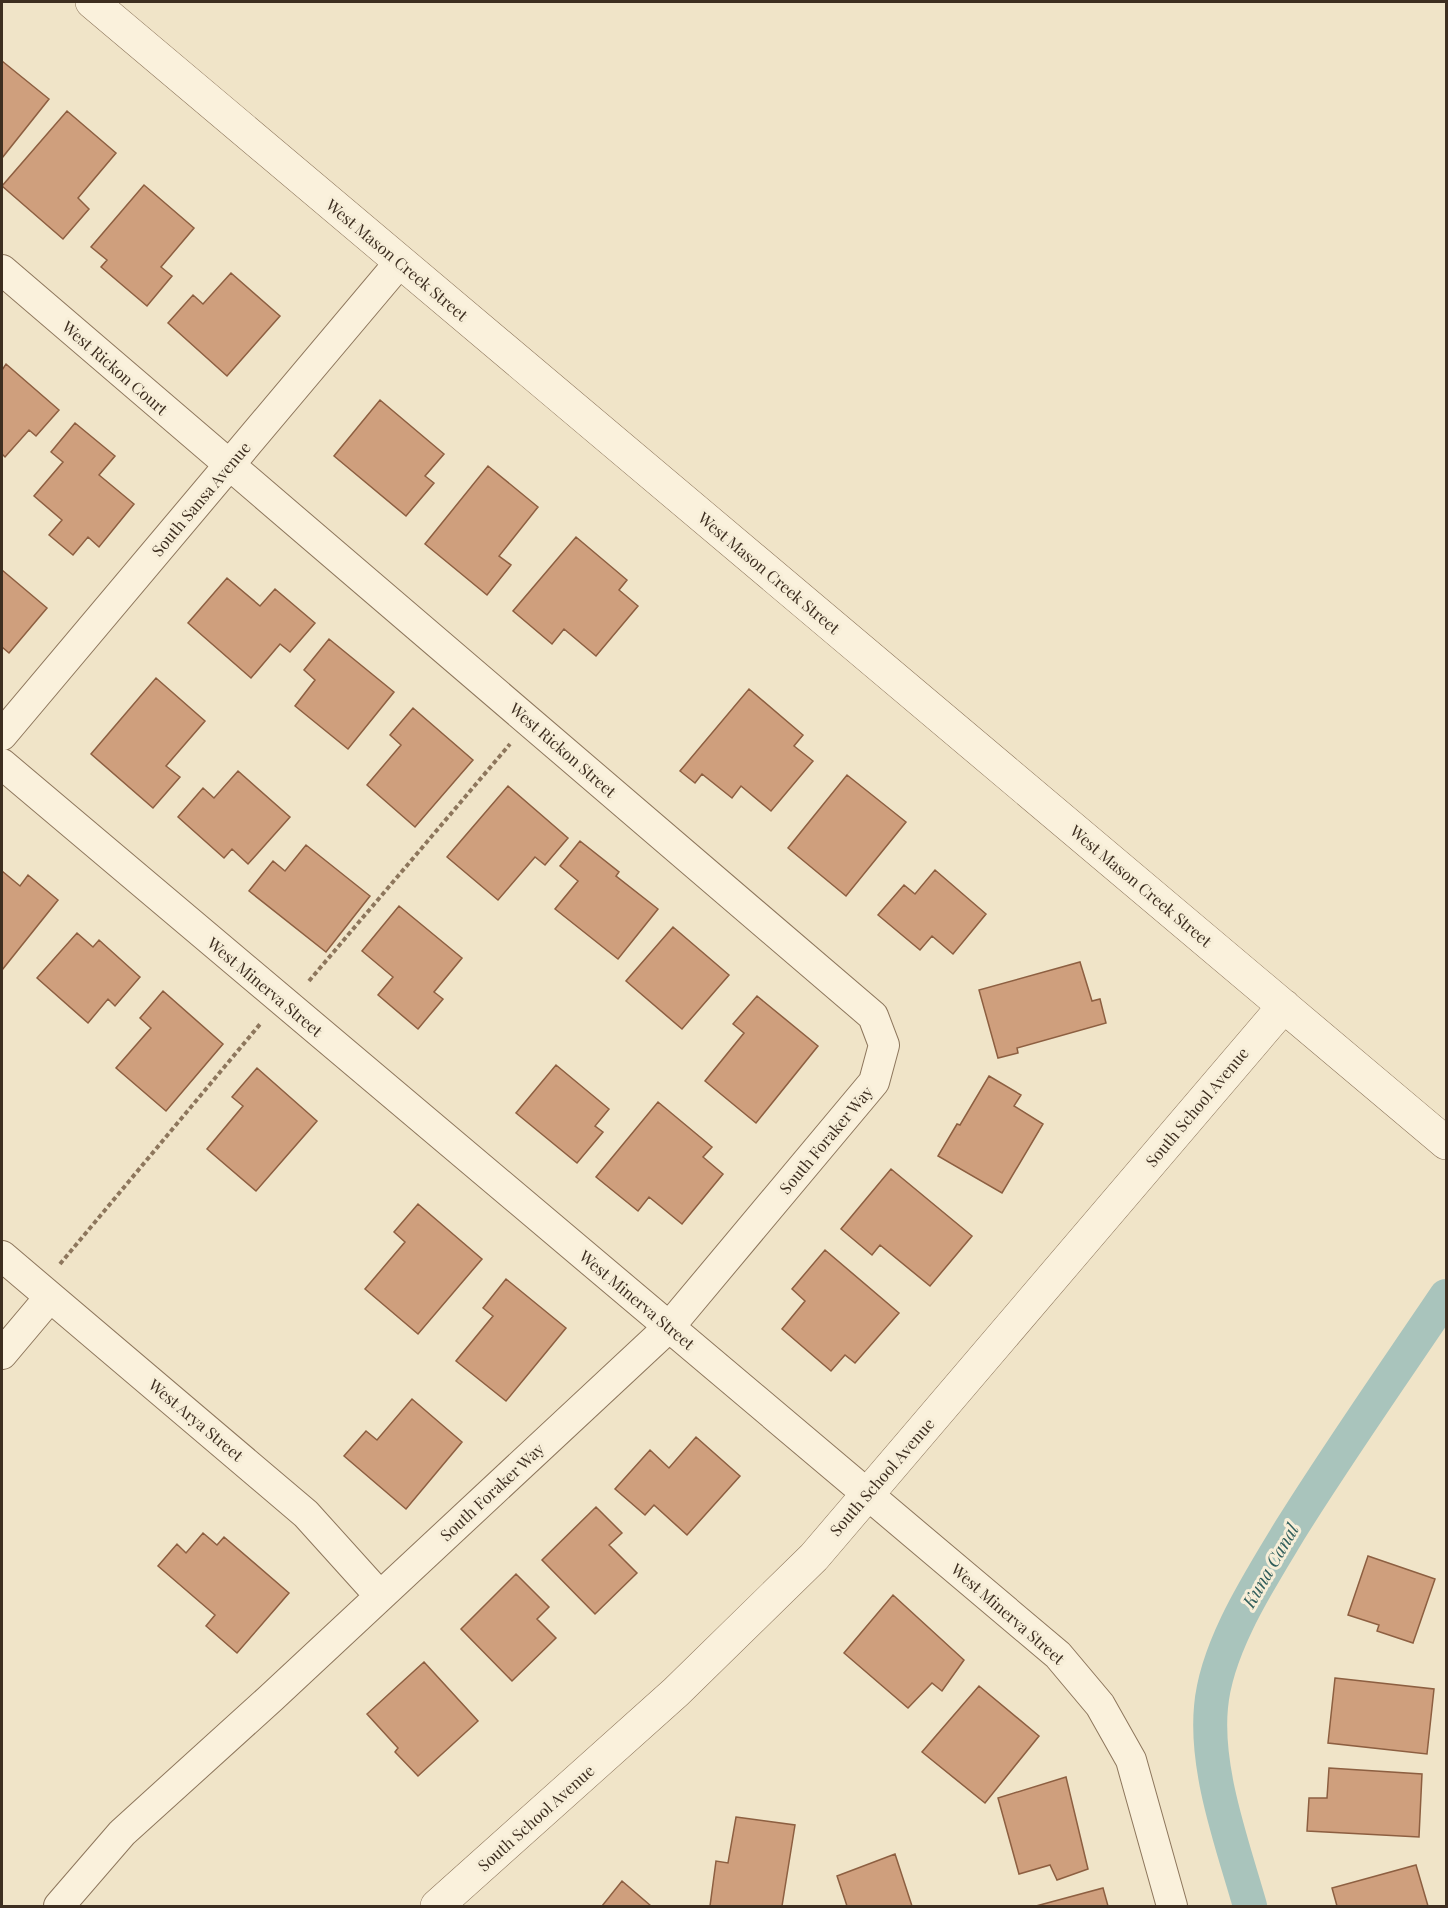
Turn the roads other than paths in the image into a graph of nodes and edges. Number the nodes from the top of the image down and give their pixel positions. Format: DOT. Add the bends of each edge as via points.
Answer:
graph roads {
  1 [pos="92,2"];
  2 [pos="400,262"];
  3 [pos="2,270"];
  4 [pos="229,465"];
  5 [pos="2,735"];
  6 [pos="2,764"];
  7 [pos="1284,1006"];
  8 [pos="884,1045"];
  9 [pos="1446,1143"];
  10 [pos="2,1256"];
  11 [pos="50,1297"];
  12 [pos="669,1327"];
  13 [pos="2,1354"];
  14 [pos="868,1495"];
  15 [pos="380,1596"];
  16 [pos="59,1906"];
  17 [pos="437,1906"];
  18 [pos="1172,1906"];
  1 -- 2 [label="street, West Mason Creek Street"];
  2 -- 4 [label="street, South Sansa Avenue"];
  2 -- 7 [label="street, West Mason Creek Street"];
  3 -- 4 [label="street, West Rickon Court"];
  4 -- 5 [label="street, South Sansa Avenue"];
  4 -- 8 [label="street, West Rickon Street" via="873,1016"];
  6 -- 12 [label="street, West Minerva Street"];
  7 -- 9 [label="street, West Mason Creek Street"];
  7 -- 14 [label="street, South School Avenue"];
  8 -- 12 [label="street, South Foraker Way" via="874,1082"];
  10 -- 11 [label="street, West Arya Street"];
  11 -- 13 [label="street"];
  11 -- 15 [label="street, West Arya Street" via="306,1514"];
  12 -- 14 [label="street, West Minerva Street"];
  12 -- 15 [label="street, South Foraker Way"];
  14 -- 17 [label="street, South School Avenue" via="814,1557 676,1692"];
  14 -- 18 [label="street, West Minerva Street" via="1058,1655 1101,1705 1131,1760"];
  15 -- 16 [label="street, South Foraker Way" via="122,1833"];
}
